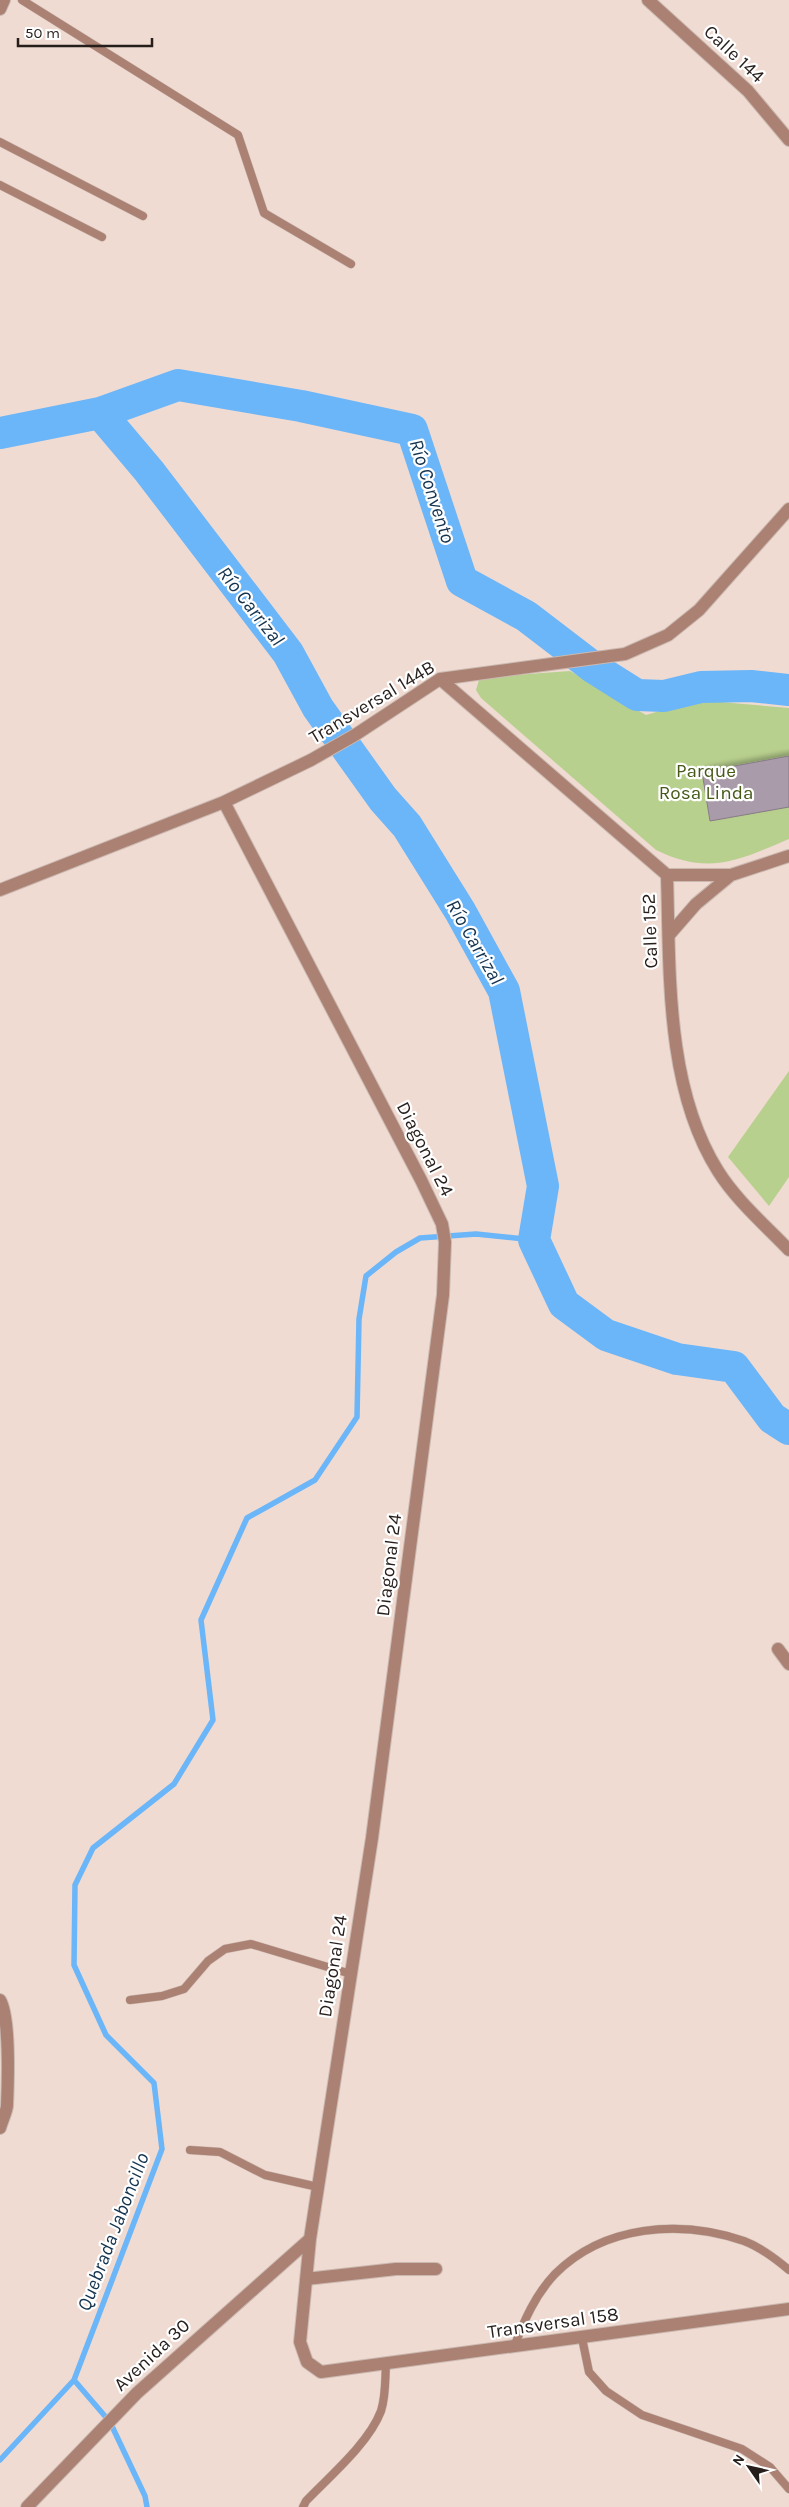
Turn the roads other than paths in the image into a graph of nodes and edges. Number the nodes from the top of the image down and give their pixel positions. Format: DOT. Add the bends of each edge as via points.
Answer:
graph roads {
  1 [pos="4,0"];
  2 [pos="22,0"];
  3 [pos="648,0"];
  4 [pos="0,9"];
  5 [pos="789,140"];
  6 [pos="0,142"];
  7 [pos="0,185"];
  8 [pos="143,216"];
  9 [pos="102,237"];
  10 [pos="351,264"];
  11 [pos="789,509"];
  12 [pos="440,679"];
  13 [pos="224,802"];
  14 [pos="789,856"];
  15 [pos="667,875"];
  16 [pos="731,875"];
  17 [pos="0,890"];
  18 [pos="669,935"];
  19 [pos="789,1250"];
  20 [pos="778,1649"];
  21 [pos="789,1664"];
  22 [pos="351,1974"];
  23 [pos="0,2000"];
  24 [pos="130,2000"];
  25 [pos="0,2128"];
  26 [pos="190,2150"];
  27 [pos="318,2186"];
  28 [pos="310,2239"];
  29 [pos="436,2269"];
  30 [pos="789,2270"];
  31 [pos="306,2279"];
  32 [pos="789,2309"];
  33 [pos="582,2338"];
  34 [pos="514,2347"];
  35 [pos="386,2364"];
  36 [pos="321,2372"];
  37 [pos="789,2490"];
  38 [pos="26,2507"];
  39 [pos="303,2507"];
  1 -- 4 [label="street"];
  2 -- 10 [label="lane" via="238,135 264,213"];
  3 -- 5 [label="street, Calle 144" via="748,91"];
  6 -- 8 [label="lane"];
  7 -- 9 [label="lane"];
  11 -- 12 [label="street, Transversal 144B" via="699,610 668,635 625,654"];
  12 -- 13 [label="street, Transversal 144B" via="355,735"];
  12 -- 15 [label="street, Calle 152"];
  13 -- 17 [label="street, Transversal 144B"];
  13 -- 22 [label="street, Diagonal 24" via="421,1180 442,1224 445,1242 443,1295 372,1838"];
  14 -- 16 [label="street"];
  15 -- 16 [label="street"];
  15 -- 18 [label="street, Calle 152"];
  16 -- 18 [label="street" via="696,904"];
  18 -- 19 [label="street, Calle 152" via="675,1032 691,1112 719,1173"];
  20 -- 21 [label="street"];
  22 -- 24 [label="lane" via="251,1944 225,1949 208,1961 184,1989"];
  22 -- 27 [label="street, Diagonal 24"];
  23 -- 25 [label="street" via="4,2007 7,2060 7,2108"];
  26 -- 27 [label="lane" via="220,2152 265,2175"];
  27 -- 28 [label="street, Diagonal 24"];
  28 -- 31 [label="street, Diagonal 24"];
  28 -- 38 [label="street, Avenida 30" via="137,2393"];
  29 -- 31 [label="street" via="396,2269"];
  30 -- 34 [label="lane" via="745,2241 714,2233 678,2228 633,2232 593,2245 554,2275 523,2322"];
  31 -- 36 [label="street, Diagonal 24" via="300,2342 307,2362"];
  32 -- 33 [label="street, Transversal 158"];
  33 -- 34 [label="street, Transversal 158"];
  33 -- 37 [label="lane" via="588,2372 606,2391 642,2415 742,2449 770,2467"];
  34 -- 35 [label="street, Transversal 158"];
  35 -- 36 [label="street, Transversal 158"];
  35 -- 39 [label="lane" via="380,2413 362,2440"];
}
